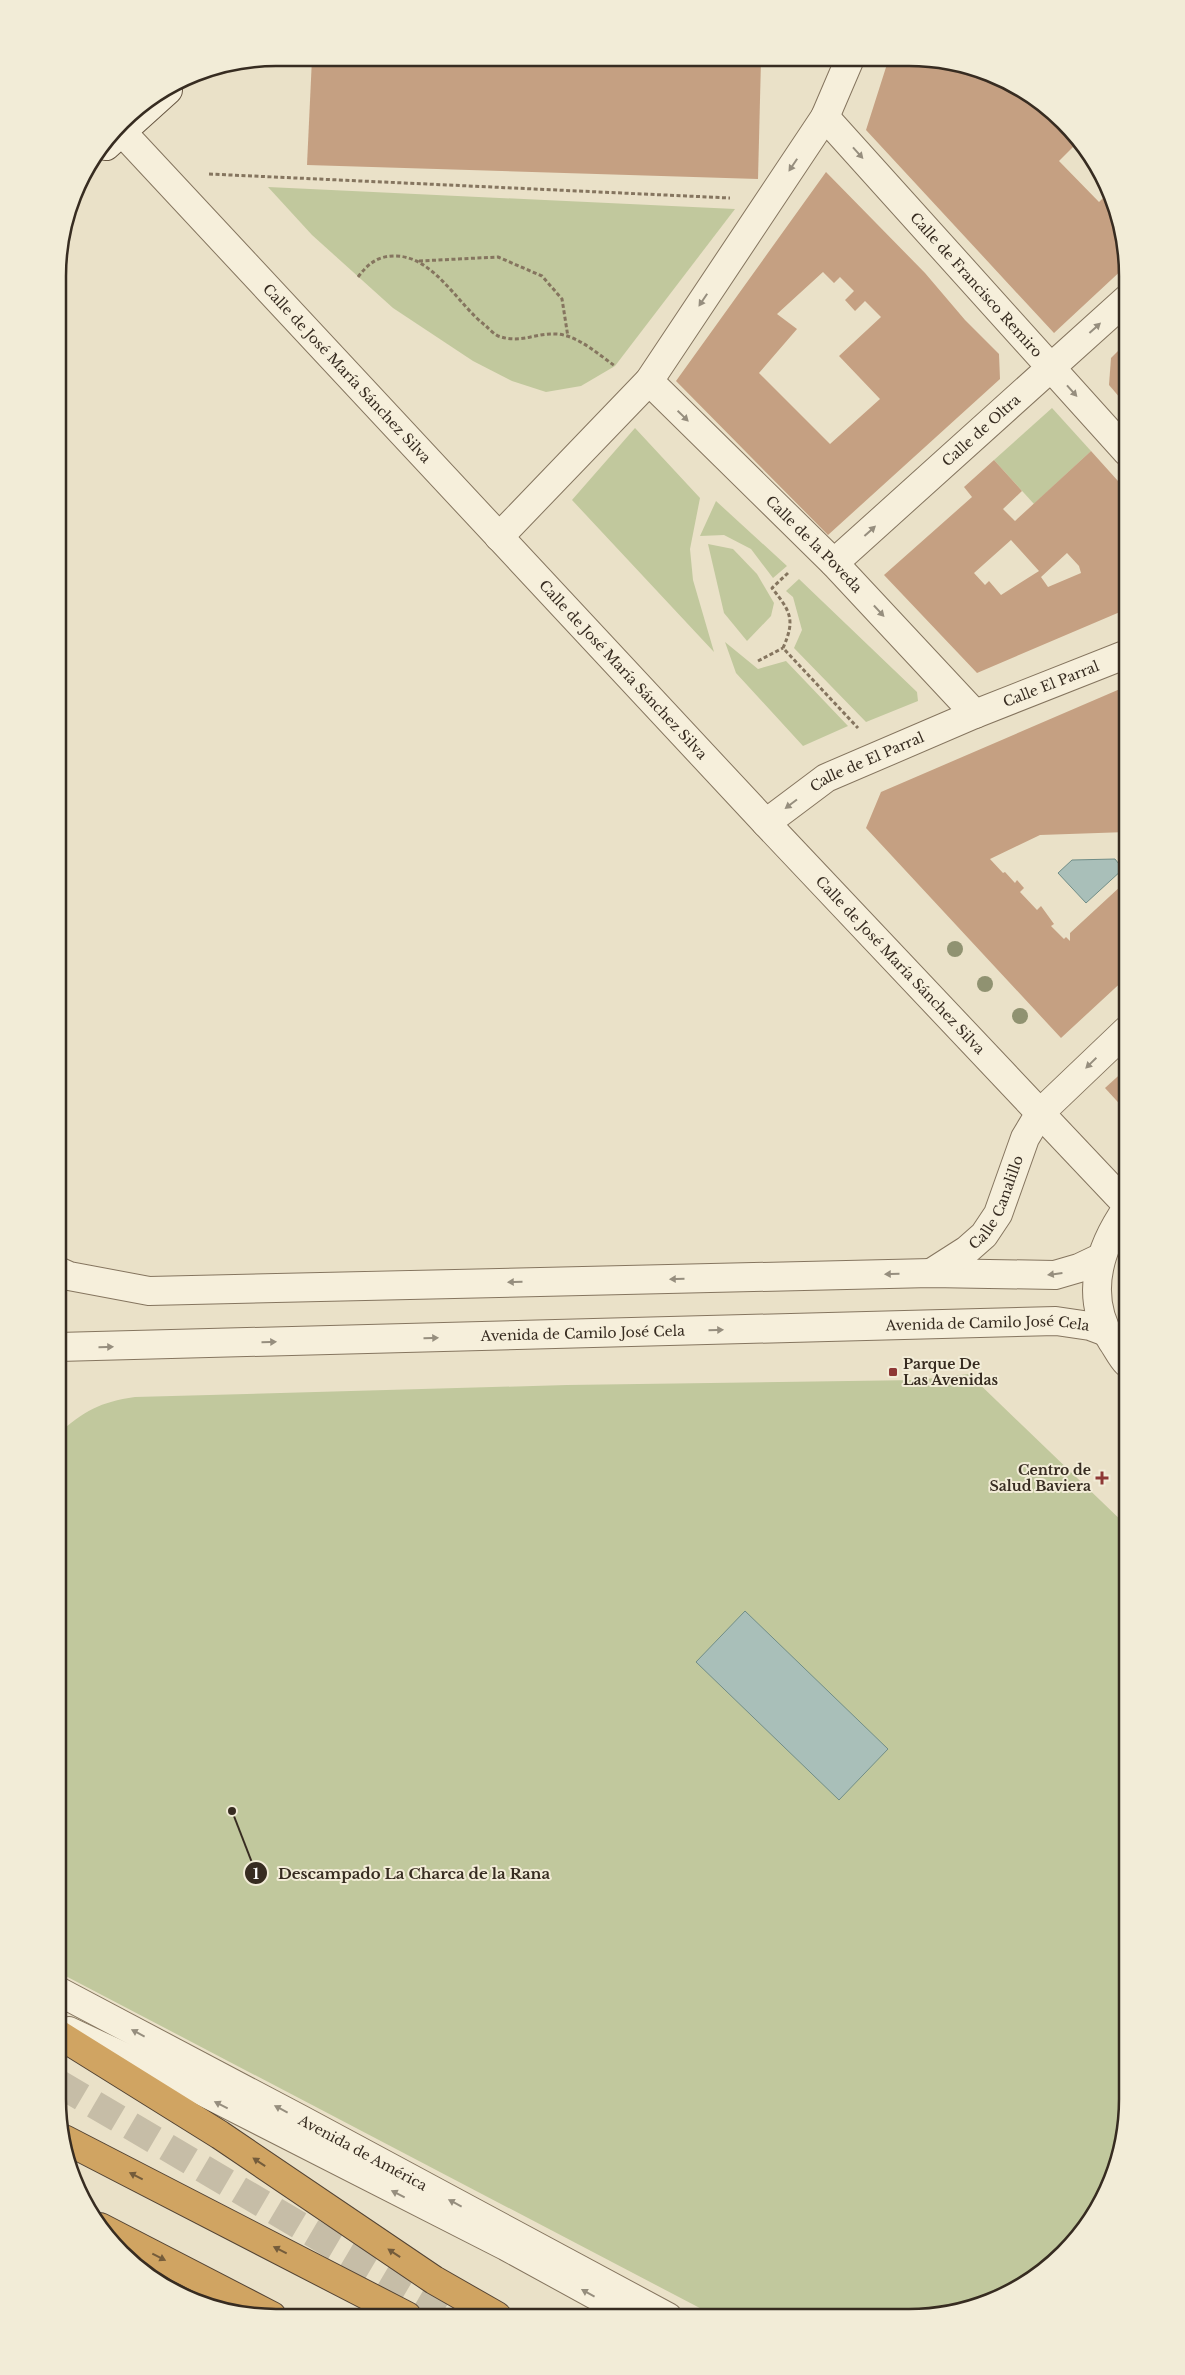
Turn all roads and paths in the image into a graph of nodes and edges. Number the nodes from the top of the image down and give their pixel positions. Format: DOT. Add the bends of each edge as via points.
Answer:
graph roads {
  1 [pos="847,66"];
  2 [pos="825,117"];
  3 [pos="116,141"];
  4 [pos="159,172"];
  5 [pos="770,200"];
  6 [pos="419,261"];
  7 [pos="358,277"];
  8 [pos="1119,307"];
  9 [pos="568,338"];
  10 [pos="615,366"];
  11 [pos="1051,368"];
  12 [pos="649,381"];
  13 [pos="1119,442"];
  14 [pos="499,537"];
  15 [pos="834,563"];
  16 [pos="788,573"];
  17 [pos="783,648"];
  18 [pos="1119,657"];
  19 [pos="758,661"];
  20 [pos="975,714"];
  21 [pos="847,769"];
  22 [pos="766,823"];
  23 [pos="1119,1038"];
  24 [pos="1040,1113"];
  25 [pos="1119,1198"];
  26 [pos="1119,1220"];
  27 [pos="1100,1258"];
  28 [pos="931,1273"];
  29 [pos="66,1274"];
  30 [pos="1106,1332"];
  31 [pos="66,1347"];
  32 [pos="1119,1351"];
  33 [pos="66,1996"];
  34 [pos="66,2028"];
  35 [pos="66,2039"];
  36 [pos="71,2142"];
  37 [pos="116,2234"];
  38 [pos="256,2307"];
  39 [pos="393,2309"];
  40 [pos="485,2309"];
  41 [pos="616,2309"];
  42 [pos="653,2309"];
  1 -- 2 [label="street"];
  2 -- 5 [label="street, one-way"];
  2 -- 11 [label="street, Calle de Francisco Remiro, one-way"];
  3 -- 4 [label="street, Calle de José María Sánchez Silva"];
  4 -- 5 [label="path"];
  4 -- 14 [label="street, Calle de José María Sánchez Silva"];
  5 -- 12 [label="street, one-way"];
  6 -- 7 [label="path" via="403,256 382,256 368,264"];
  6 -- 9 [label="path" via="497,336 526,339 555,334"];
  6 -- 9 [label="path" via="498,258 542,276 562,299"];
  11 -- 8 [label="street, Calle de Oltra, one-way"];
  9 -- 10 [label="path" via="585,344"];
  11 -- 13 [label="street, Calle de Francisco Remiro, one-way"];
  15 -- 11 [label="street, Calle de Oltra, one-way"];
  12 -- 14 [label="street"];
  12 -- 15 [label="street, Calle de la Poveda, one-way"];
  14 -- 22 [label="street, Calle de José María Sánchez Silva"];
  15 -- 20 [label="street, Calle de la Poveda, one-way"];
  16 -- 17 [label="path" via="772,588 788,608 791,631"];
  17 -- 19 [label="path"];
  17 -- 21 [label="path" via="858,729 833,740"];
  18 -- 20 [label="street, Calle El Parral"];
  20 -- 21 [label="street, Calle de El Parral"];
  21 -- 22 [label="street, Calle de El Parral, one-way" via="826,778"];
  22 -- 24 [label="street, Calle de José María Sánchez Silva"];
  23 -- 24 [label="street, Calle Canalillo, one-way"];
  24 -- 25 [label="street, Calle de José María Sánchez Silva"];
  24 -- 28 [label="street, Calle Canalillo" via="1025,1138 998,1214 984,1235"];
  26 -- 27 [label="street"];
  27 -- 28 [label="street, one-way" via="1055,1275"];
  27 -- 30 [label="street" via="1096,1295"];
  28 -- 29 [label="street, one-way" via="149,1291"];
  31 -- 30 [label="street, Avenida de Camilo José Cela, one-way" via="1056,1321"];
  30 -- 32 [label="street"];
  42 -- 33 [label="street, Avenida de América, one-way"];
  41 -- 34 [label="lane, one-way" via="505,2248"];
  40 -- 35 [label="highway, one-way" via="434,2280 220,2135"];
  39 -- 36 [label="highway, one-way"];
  37 -- 38 [label="highway, one-way"];
}
